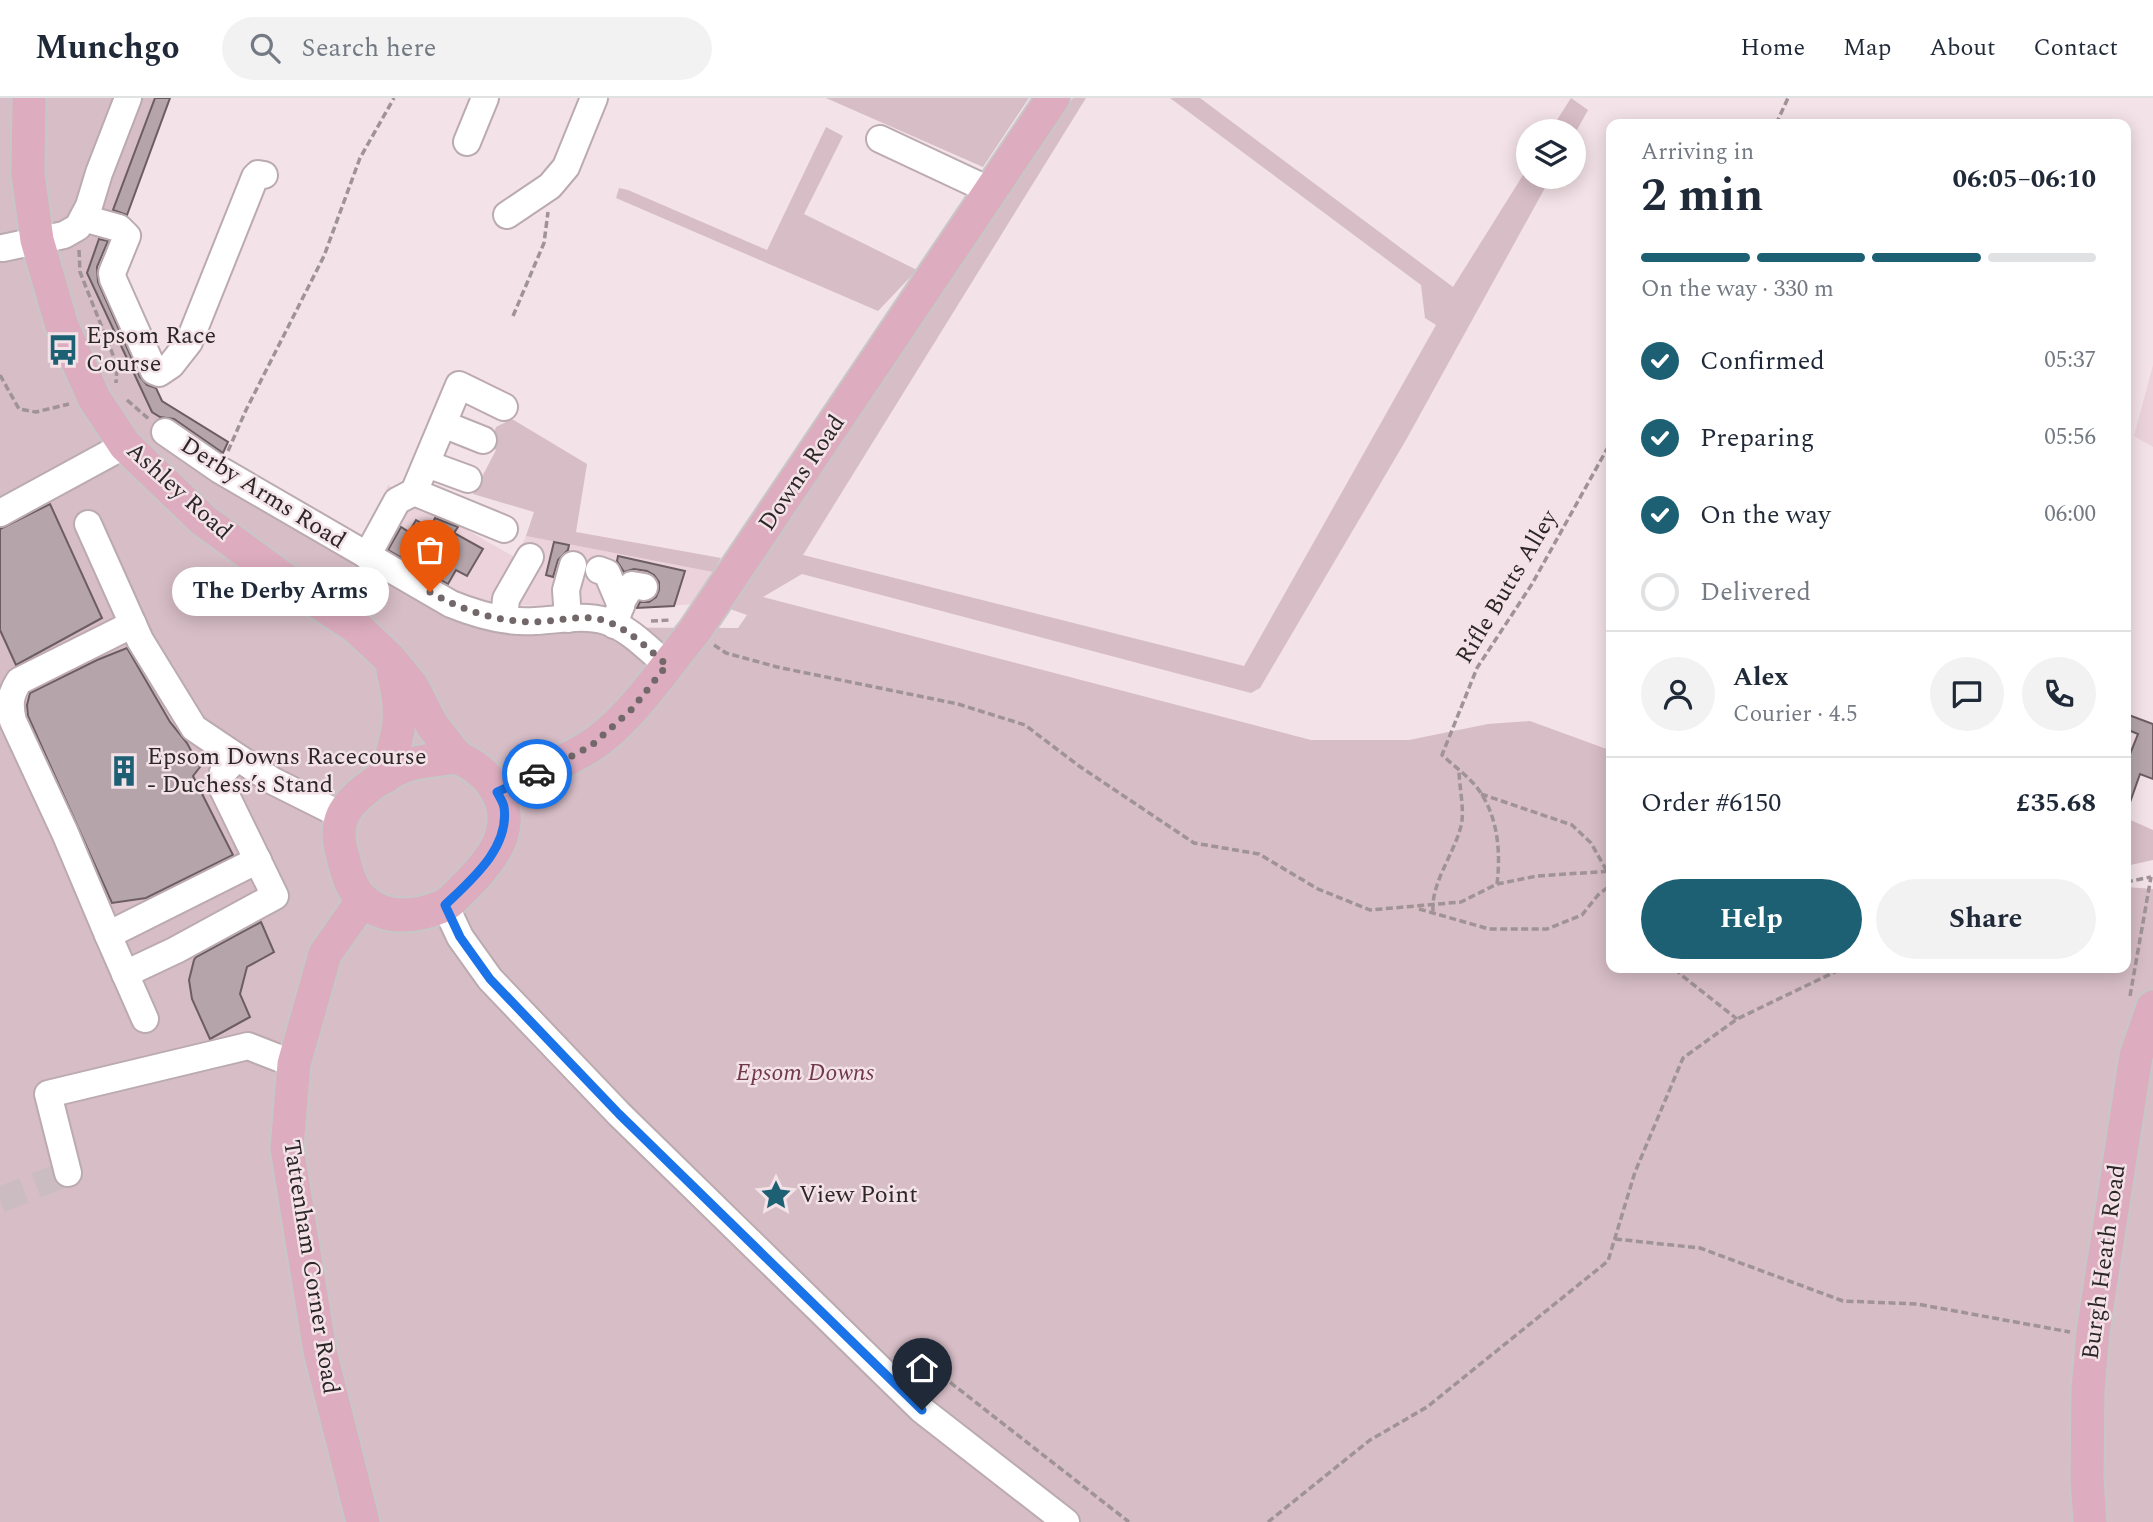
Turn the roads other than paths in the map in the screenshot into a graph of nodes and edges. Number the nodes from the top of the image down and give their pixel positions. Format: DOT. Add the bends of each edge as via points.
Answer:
graph roads {
  1 [pos="29,98"];
  2 [pos="128,98"];
  3 [pos="485,98"];
  4 [pos="594,98"];
  5 [pos="1053,98"];
  6 [pos="880,139"];
  7 [pos="467,142"];
  8 [pos="264,175"];
  9 [pos="991,191"];
  10 [pos="507,215"];
  11 [pos="81,223"];
  12 [pos="37,240"];
  13 [pos="3,248"];
  14 [pos="504,407"];
  15 [pos="443,424"];
  16 [pos="165,432"];
  17 [pos="483,440"];
  18 [pos="125,445"];
  19 [pos="427,464"];
  20 [pos="468,479"];
  21 [pos="414,492"];
  22 [pos="0,513"];
  23 [pos="88,524"];
  24 [pos="504,529"];
  25 [pos="367,556"];
  26 [pos="530,557"];
  27 [pos="573,565"];
  28 [pos="599,570"];
  29 [pos="644,587"];
  30 [pos="503,619"];
  31 [pos="568,619"];
  32 [pos="620,621"];
  33 [pos="133,624"];
  34 [pos="389,659"];
  35 [pos="667,665"];
  36 [pos="457,757"];
  37 [pos="237,758"];
  38 [pos="385,777"];
  39 [pos="497,792"];
  40 [pos="343,816"];
  41 [pos="258,860"];
  42 [pos="363,900"];
  43 [pos="445,905"];
  44 [pos="108,935"];
  45 [pos="125,974"];
  46 [pos="2153,1007"];
  47 [pos="145,1019"];
  48 [pos="294,1064"];
  49 [pos="68,1172"];
  50 [pos="363,1522"];
  51 [pos="1066,1522"];
  52 [pos="2090,1522"];
  1 -- 12 [label="main road, Ashley Road" via="28,174"];
  2 -- 11 [label="street"];
  3 -- 7 [label="street"];
  4 -- 10 [label="street" via="566,167 550,186"];
  5 -- 9 [label="main road, Downs Road"];
  6 -- 9 [label="street"];
  8 -- 11 [label="street" via="255,177 189,342 159,373 154,371 113,279 127,236 118,228"];
  9 -- 35 [label="main road, Downs Road" via="694,632"];
  11 -- 12 [label="street" via="64,235"];
  12 -- 13 [label="street"];
  12 -- 18 [label="main road, Ashley Road" via="62,326 94,398"];
  14 -- 15 [label="street" via="459,385"];
  15 -- 17 [label="street"];
  15 -- 19 [label="street"];
  16 -- 25 [label="street, Derby Arms Road" via="220,470"];
  18 -- 22 [label="street"];
  18 -- 34 [label="main road, Ashley Road" via="203,520 356,627"];
  19 -- 20 [label="street"];
  19 -- 21 [label="street"];
  21 -- 24 [label="street"];
  21 -- 25 [label="street" via="397,501"];
  23 -- 33 [label="street"];
  25 -- 30 [label="street, Derby Arms Road" via="451,604"];
  26 -- 30 [label="street" via="506,599"];
  27 -- 31 [label="street" via="566,590"];
  28 -- 32 [label="street" via="607,573"];
  29 -- 32 [label="street" via="632,585"];
  30 -- 31 [label="street, Derby Arms Road"];
  31 -- 32 [label="street, Derby Arms Road"];
  32 -- 35 [label="street, Derby Arms Road"];
  33 -- 37 [label="street" via="194,729"];
  33 -- 44 [label="street" via="19,681 9,706"];
  34 -- 36 [label="main road, Ashley Road" via="412,686 432,725"];
  34 -- 38 [label="main road, Ashley Road" via="400,696 400,729"];
  35 -- 39 [label="main road, Downs Road" via="632,709 591,746"];
  36 -- 38 [label="main road" via="413,763"];
  36 -- 39 [label="main road" via="473,764"];
  37 -- 40 [label="street"];
  37 -- 41 [label="street" via="223,772 221,785"];
  38 -- 40 [label="main road" via="360,793"];
  39 -- 43 [label="main road" via="504,807 501,838 477,875"];
  40 -- 42 [label="main road" via="339,843 350,882"];
  41 -- 44 [label="street"];
  41 -- 45 [label="street" via="275,896"];
  42 -- 43 [label="main road" via="404,917"];
  42 -- 48 [label="main road, Tattenham Corner Road" via="325,954"];
  43 -- 51 [label="street" via="460,937 490,979 619,1114 922,1410"];
  44 -- 45 [label="street"];
  45 -- 47 [label="street"];
  46 -- 52 [label="main road, Burgh Heath Road" via="2136,1056 2093,1332 2088,1390"];
  48 -- 49 [label="street" via="248,1046 48,1094"];
  48 -- 50 [label="main road, Tattenham Corner Road" via="287,1148 320,1351"];
}
